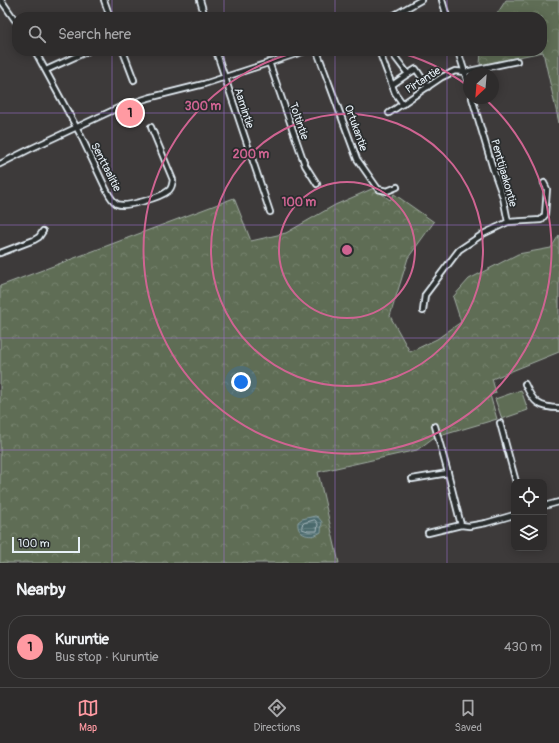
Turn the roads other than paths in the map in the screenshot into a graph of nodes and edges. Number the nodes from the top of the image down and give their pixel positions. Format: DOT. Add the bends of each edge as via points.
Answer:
graph roads {
  1 [pos="1,0"];
  2 [pos="104,0"];
  3 [pos="200,0"];
  4 [pos="421,0"];
  5 [pos="442,0"];
  6 [pos="108,12"];
  7 [pos="204,12"];
  8 [pos="400,12"];
  9 [pos="446,12"];
  10 [pos="12,16"];
  11 [pos="38,56"];
  12 [pos="77,56"];
  13 [pos="125,56"];
  14 [pos="218,56"];
  15 [pos="289,56"];
  16 [pos="319,56"];
  17 [pos="381,56"];
  18 [pos="394,56"];
  19 [pos="460,56"];
  20 [pos="517,61"];
  21 [pos="270,62"];
  22 [pos="464,68"];
  23 [pos="484,68"];
  24 [pos="46,70"];
  25 [pos="463,72"];
  26 [pos="408,74"];
  27 [pos="225,77"];
  28 [pos="134,80"];
  29 [pos="392,85"];
  30 [pos="428,87"];
  31 [pos="402,104"];
  32 [pos="474,104"];
  33 [pos="389,113"];
  34 [pos="76,127"];
  35 [pos="152,127"];
  36 [pos="0,164"];
  37 [pos="317,184"];
  38 [pos="544,184"];
  39 [pos="397,186"];
  40 [pos="270,212"];
  41 [pos="508,222"];
  42 [pos="43,231"];
  43 [pos="0,253"];
  44 [pos="423,312"];
  45 [pos="525,384"];
  46 [pos="559,408"];
  47 [pos="500,423"];
  48 [pos="435,426"];
  49 [pos="448,473"];
  50 [pos="412,479"];
  51 [pos="515,479"];
  52 [pos="559,502"];
  53 [pos="547,505"];
  54 [pos="511,516"];
  55 [pos="461,525"];
  56 [pos="428,533"];
  1 -- 10 [label="street"];
  2 -- 6 [label="street"];
  3 -- 7 [label="street"];
  4 -- 8 [label="street"];
  5 -- 9 [label="street"];
  11 -- 24 [label="street, Senttaalitie"];
  12 -- 24 [label="street"];
  13 -- 28 [label="street"];
  14 -- 27 [label="street, Aamintie"];
  15 -- 21 [label="street"];
  16 -- 39 [label="street, Ortukantie" via="357,159 378,189 387,191"];
  17 -- 29 [label="street"];
  18 -- 26 [label="street"];
  19 -- 22 [label="street"];
  20 -- 23 [label="street, Pirtantie"];
  21 -- 27 [label="street"];
  21 -- 37 [label="street, Toltintie" via="305,165"];
  24 -- 34 [label="street, Senttaalitie"];
  25 -- 30 [label="street, Pirtantie" via="455,71"];
  26 -- 29 [label="street"];
  26 -- 30 [label="street" via="416,69"];
  27 -- 34 [label="street" via="138,101"];
  27 -- 40 [label="street, Aamintie"];
  29 -- 31 [label="street"];
  30 -- 31 [label="street, Pirtantie"];
  31 -- 33 [label="street, Pirtantie"];
  32 -- 41 [label="street, Penttijaakontie" via="503,197"];
  34 -- 35 [label="street, Senttaalitie" via="110,197 119,205 131,205 168,192 172,187 173,180"];
  34 -- 36 [label="street"];
  38 -- 41 [label="street" via="547,189 545,216 541,220"];
  41 -- 44 [label="street, Penttijaakontie" via="459,250 425,295"];
  42 -- 43 [label="street" via="34,240"];
  45 -- 46 [label="street" via="538,404 548,408"];
  47 -- 51 [label="street"];
  48 -- 49 [label="street"];
  49 -- 50 [label="street"];
  49 -- 55 [label="street"];
  52 -- 53 [label="street"];
  54 -- 55 [label="street" via="474,525"];
  55 -- 56 [label="street"];
}
